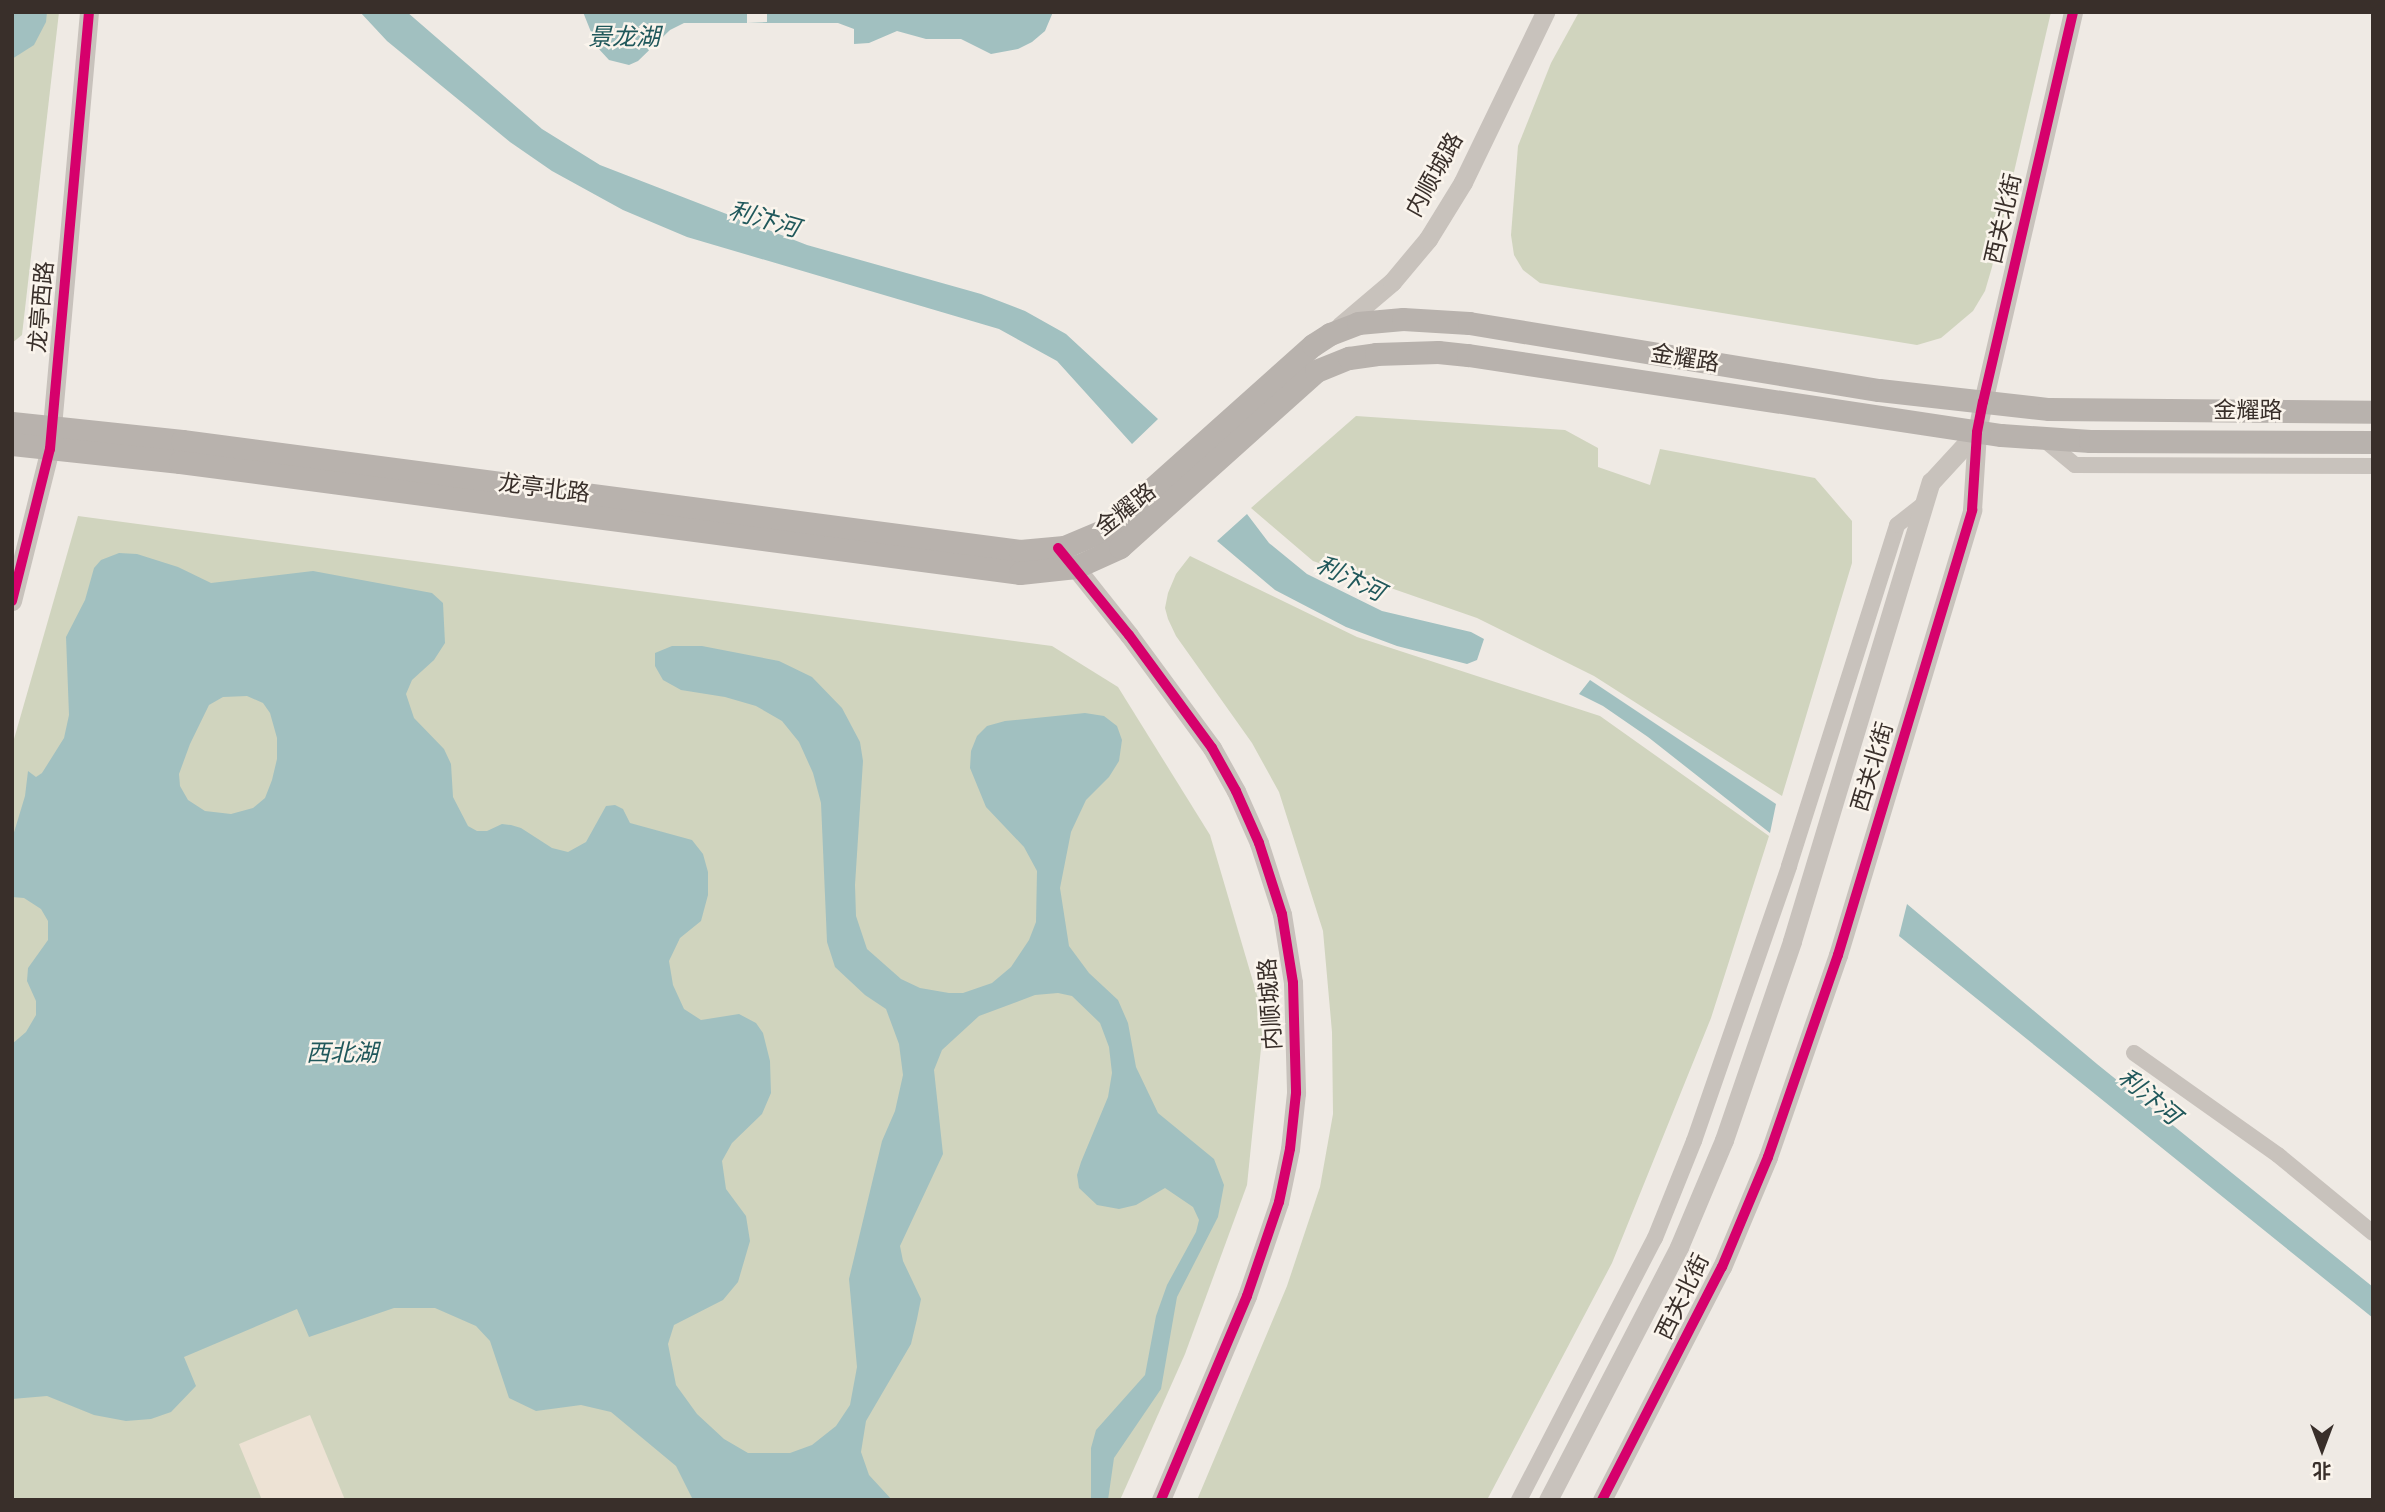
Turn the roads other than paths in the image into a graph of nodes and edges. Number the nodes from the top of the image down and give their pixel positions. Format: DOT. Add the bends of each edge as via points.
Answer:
graph roads {
  1 [pos="89,12"];
  2 [pos="1545,12"];
  3 [pos="2073,12"];
  4 [pos="1331,334"];
  5 [pos="1983,402"];
  6 [pos="2373,412"];
  7 [pos="12,423"];
  8 [pos="1977,432"];
  9 [pos="2041,437"];
  10 [pos="51,438"];
  11 [pos="2373,442"];
  12 [pos="12,444"];
  13 [pos="2373,466"];
  14 [pos="1924,504"];
  15 [pos="1070,553"];
  16 [pos="12,601"];
  17 [pos="2134,1053"];
  18 [pos="2373,1233"];
  19 [pos="1161,1500"];
  20 [pos="1519,1500"];
  21 [pos="1548,1500"];
  22 [pos="1602,1500"];
  1 -- 10 [label="street, 龙亭西路"];
  2 -- 4 [label="street, 内顺城路" via="1463,182 1428,239 1392,282"];
  3 -- 5 [label="street, 西关北街"];
  4 -- 5 [label="main road, 金耀路" via="1358,323 1403,319 1469,323 1879,390"];
  4 -- 15 [label="main road, 金耀路" via="1301,355 1116,522"];
  5 -- 6 [label="main road, 金耀路" via="2075,410"];
  5 -- 8 [label="street, 西关北街"];
  7 -- 10 [label="main road, 龙亭北路"];
  8 -- 9 [label="main road, 金耀路"];
  8 -- 14 [label="street, 西关北街" via="1931,482"];
  8 -- 15 [label="main road, 金耀路" via="1468,355 1410,352 1349,358 1316,372 1120,547"];
  8 -- 22 [label="street, 西关北街" via="1972,510 1811,1038 1722,1267"];
  9 -- 11 [label="main road, 金耀路"];
  9 -- 13 [label="street" via="2075,465"];
  10 -- 12 [label="main road, 龙亭北路"];
  10 -- 15 [label="main road, 龙亭北路" via="180,462 995,570 1044,572"];
  10 -- 16 [label="street, 龙亭西路"];
  14 -- 20 [label="street" via="1897,525 1789,866 1695,1141 1655,1238"];
  14 -- 21 [label="street, 西关北街" via="1792,940 1724,1140 1673,1259"];
  15 -- 19 [label="street, 内顺城路" via="1212,748 1236,791 1282,914 1293,983 1296,1093 1279,1202 1247,1296"];
  17 -- 18 [label="street" via="2278,1155"];
}
